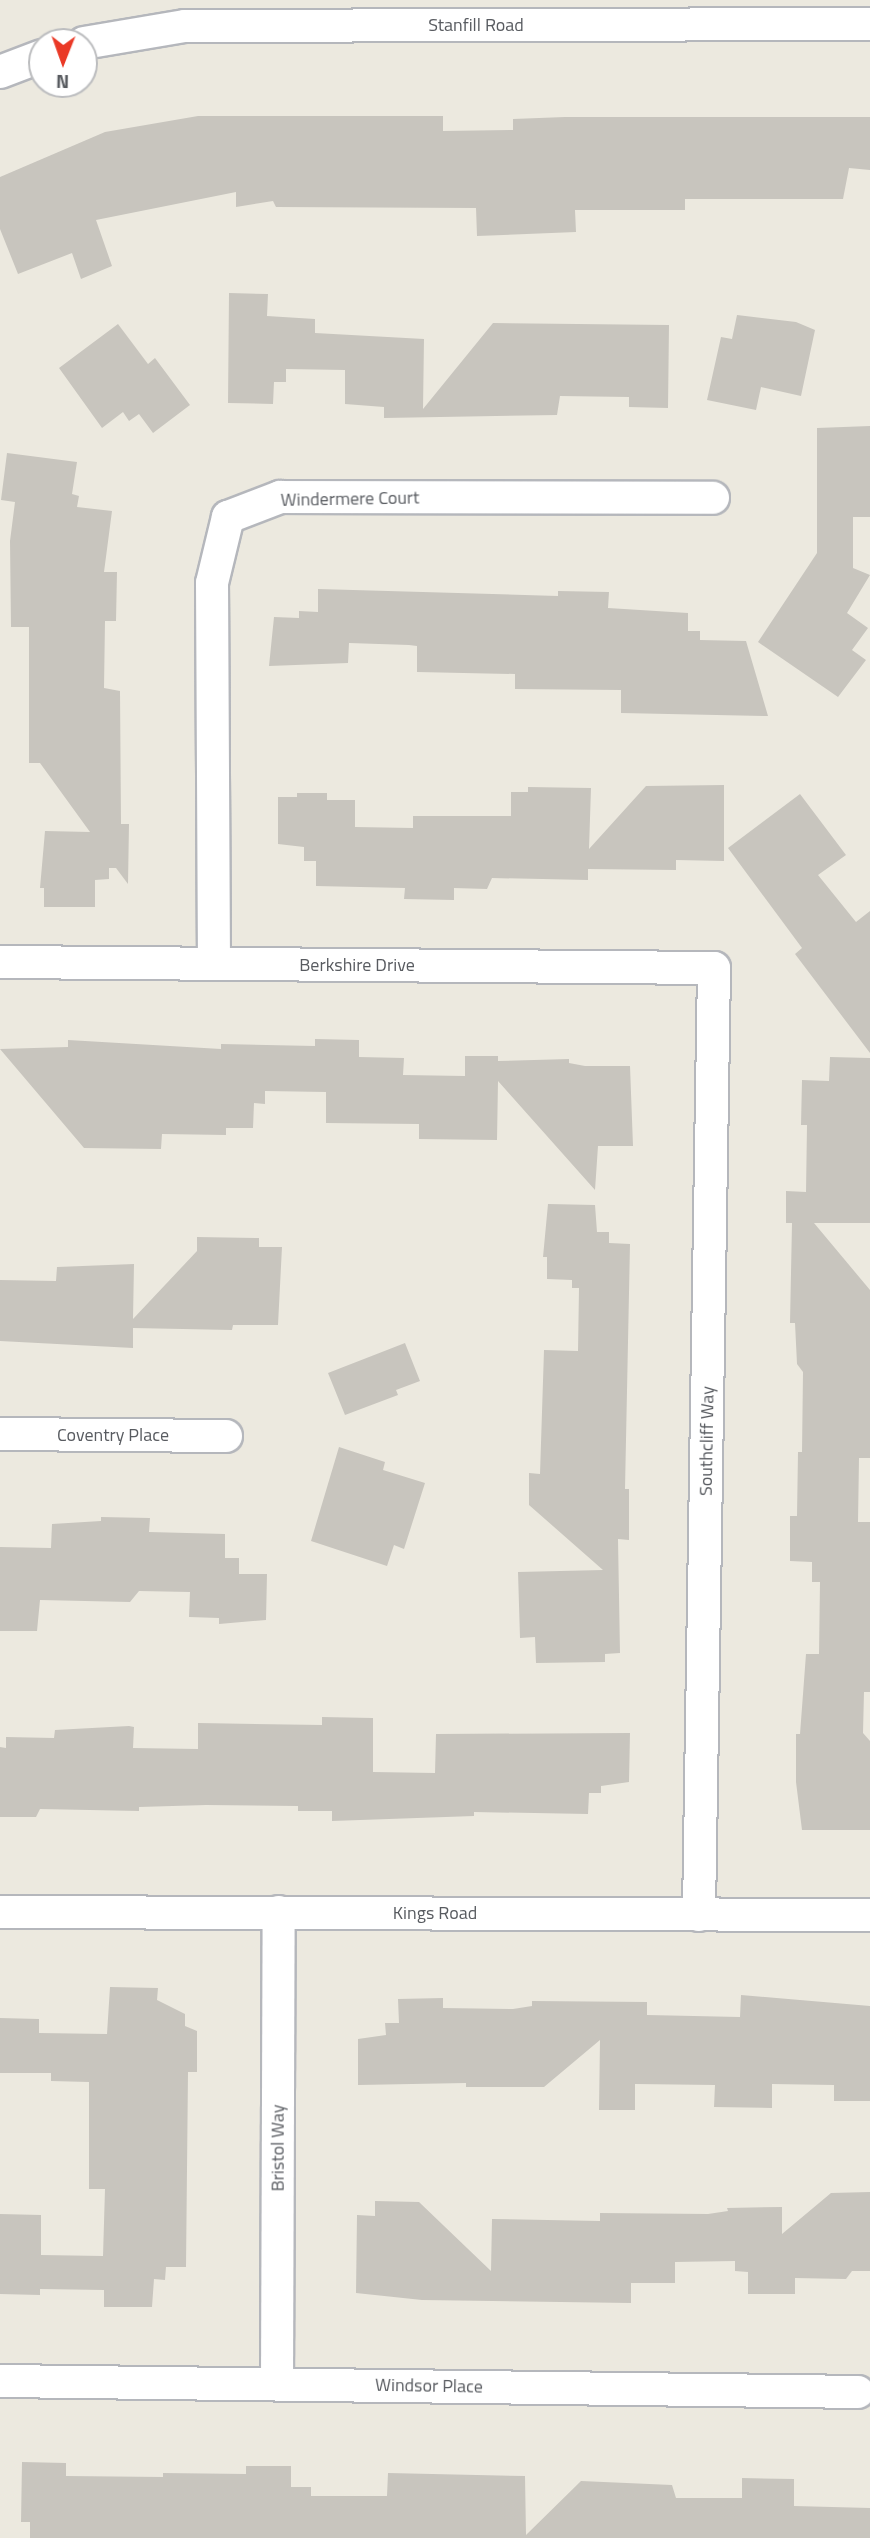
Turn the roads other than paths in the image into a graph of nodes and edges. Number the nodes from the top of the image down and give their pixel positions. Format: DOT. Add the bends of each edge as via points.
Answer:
graph roads {
  1 [pos="710,12"];
  2 [pos="870,24"];
  3 [pos="98,41"];
  4 [pos="28,61"];
  5 [pos="0,72"];
  6 [pos="713,498"];
  7 [pos="0,962"];
  8 [pos="214,964"];
  9 [pos="714,968"];
  10 [pos="0,1434"];
  11 [pos="226,1436"];
  12 [pos="0,1912"];
  13 [pos="279,1912"];
  14 [pos="699,1914"];
  15 [pos="870,1915"];
  16 [pos="0,2381"];
  17 [pos="277,2384"];
  18 [pos="858,2392"];
  1 -- 2 [label="street, Stanfill Road"];
  1 -- 3 [label="street, Stanfill Road" via="185,26"];
  4 -- 5 [label="street"];
  6 -- 8 [label="street, Windermere Court" via="280,497 228,517 212,583"];
  7 -- 8 [label="street, Berkshire Drive"];
  8 -- 9 [label="street, Berkshire Drive"];
  9 -- 14 [label="street, Southcliff Way"];
  10 -- 11 [label="street, Coventry Place"];
  12 -- 13 [label="street, Kings Road"];
  13 -- 14 [label="street, Kings Road"];
  13 -- 17 [label="street, Bristol Way"];
  14 -- 15 [label="street, Kings Road"];
  16 -- 17 [label="street, Windsor Place"];
  17 -- 18 [label="street, Windsor Place"];
}
